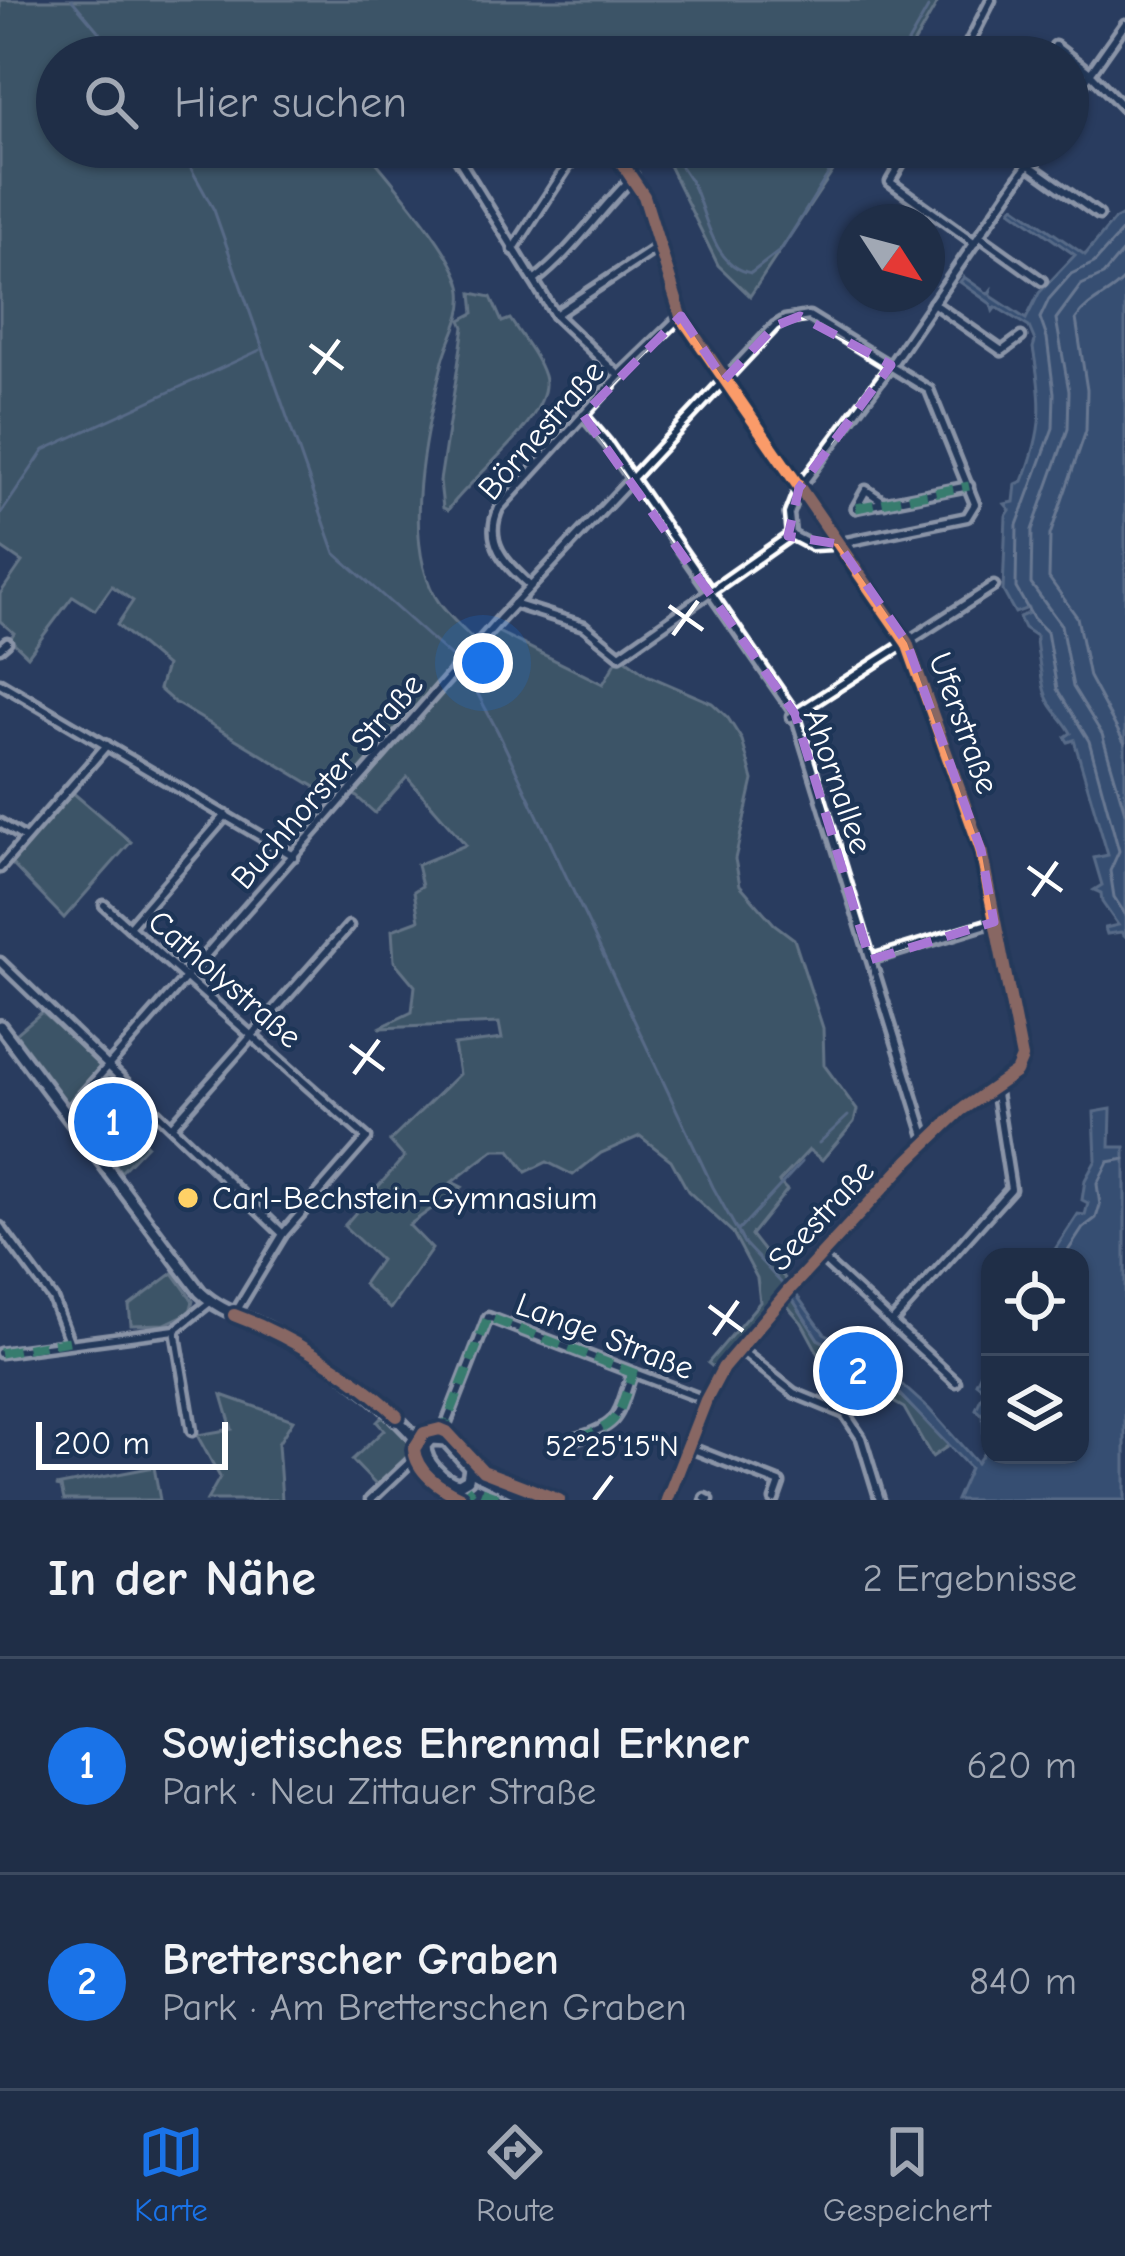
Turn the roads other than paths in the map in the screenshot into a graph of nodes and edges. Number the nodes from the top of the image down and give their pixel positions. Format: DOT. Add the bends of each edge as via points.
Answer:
graph roads {
  1 [pos="991,0"];
  2 [pos="1125,24"];
  3 [pos="973,36"];
  4 [pos="1090,73"];
  5 [pos="1125,109"];
  6 [pos="464,168"];
  7 [pos="566,168"];
  8 [pos="628,168"];
  9 [pos="898,168"];
  10 [pos="1026,168"];
  11 [pos="1032,168"];
  12 [pos="634,176"];
  13 [pos="1099,215"];
  14 [pos="977,240"];
  15 [pos="659,246"];
  16 [pos="513,250"];
  17 [pos="534,281"];
  18 [pos="1042,281"];
  19 [pos="945,286"];
  20 [pos="945,311"];
  21 [pos="927,312"];
  22 [pos="555,314"];
  23 [pos="681,316"];
  24 [pos="1021,337"];
  25 [pos="891,365"];
  26 [pos="619,376"];
  27 [pos="724,380"];
  28 [pos="584,415"];
  29 [pos="631,479"];
  30 [pos="969,486"];
  31 [pos="800,488"];
  32 [pos="885,503"];
  33 [pos="791,536"];
  34 [pos="838,544"];
  35 [pos="530,586"];
  36 [pos="994,586"];
  37 [pos="709,592"];
  38 [pos="514,604"];
  39 [pos="7,642"];
  40 [pos="907,643"];
  41 [pos="0,649"];
  42 [pos="0,683"];
  43 [pos="793,716"];
  44 [pos="107,745"];
  45 [pos="226,815"];
  46 [pos="0,823"];
  47 [pos="25,838"];
  48 [pos="294,856"];
  49 [pos="0,868"];
  50 [pos="104,905"];
  51 [pos="994,922"];
  52 [pos="349,926"];
  53 [pos="129,928"];
  54 [pos="870,960"];
  55 [pos="0,962"];
  56 [pos="187,978"];
  57 [pos="0,1026"];
  58 [pos="252,1035"];
  59 [pos="1022,1063"];
  60 [pos="109,1067"];
  61 [pos="994,1087"];
  62 [pos="66,1114"];
  63 [pos="172,1126"];
  64 [pos="927,1142"];
  65 [pos="0,1227"];
  66 [pos="283,1234"];
  67 [pos="819,1256"];
  68 [pos="210,1302"];
  69 [pos="235,1315"];
  70 [pos="891,1323"];
  71 [pos="175,1330"];
  72 [pos="69,1341"];
  73 [pos="739,1349"];
  74 [pos="0,1353"];
  75 [pos="633,1372"];
  76 [pos="956,1382"];
  77 [pos="706,1400"];
  78 [pos="192,1431"];
  79 [pos="577,1438"];
  80 [pos="430,1445"];
  81 [pos="688,1447"];
  82 [pos="461,1479"];
  83 [pos="370,1500"];
  84 [pos="446,1500"];
  85 [pos="530,1500"];
  86 [pos="667,1500"];
  87 [pos="774,1500"];
  88 [pos="880,1500"];
  1 -- 3 [label="street"];
  2 -- 4 [label="street"];
  4 -- 5 [label="street"];
  6 -- 16 [label="street"];
  7 -- 16 [label="street"];
  8 -- 12 [label="street, Uferstraße"];
  9 -- 14 [label="street" via="890,182"];
  10 -- 14 [label="street"];
  11 -- 13 [label="street"];
  12 -- 15 [label="street, Uferstraße"];
  12 -- 17 [label="street"];
  14 -- 18 [label="street"];
  14 -- 19 [label="street"];
  15 -- 22 [label="street"];
  15 -- 23 [label="street, Uferstraße"];
  16 -- 17 [label="street"];
  17 -- 22 [label="street"];
  20 -- 24 [label="street" via="1002,351"];
  21 -- 25 [label="street"];
  22 -- 26 [label="street"];
  23 -- 26 [label="street, Börnestraße"];
  23 -- 27 [label="street, Uferstraße"];
  25 -- 27 [label="street, Buchhorster Straße" via="800,316 775,326"];
  25 -- 30 [label="street" via="929,390"];
  25 -- 31 [label="street"];
  26 -- 28 [label="street, Börnestraße"];
  27 -- 29 [label="street, Buchhorster Straße"];
  27 -- 31 [label="street, Uferstraße"];
  28 -- 29 [label="street, Ahornallee"];
  28 -- 35 [label="street, Börnestraße" via="493,521 500,554"];
  29 -- 35 [label="street, Buchhorster Straße"];
  29 -- 37 [label="street, Ahornallee"];
  30 -- 32 [label="street"];
  30 -- 34 [label="street" via="975,504 967,517"];
  31 -- 33 [label="street" via="789,514"];
  31 -- 34 [label="street, Uferstraße"];
  33 -- 34 [label="street" via="812,546"];
  33 -- 37 [label="street"];
  34 -- 40 [label="street, Uferstraße"];
  35 -- 38 [label="street, Buchhorster Straße"];
  36 -- 40 [label="street"];
  37 -- 38 [label="street" via="620,656 584,626"];
  37 -- 43 [label="street, Ahornallee"];
  38 -- 48 [label="street, Buchhorster Straße"];
  39 -- 41 [label="street"];
  40 -- 43 [label="street"];
  40 -- 51 [label="street, Uferstraße" via="981,850"];
  42 -- 44 [label="street"];
  43 -- 54 [label="street, Ahornallee"];
  44 -- 45 [label="street"];
  44 -- 47 [label="street"];
  45 -- 48 [label="street"];
  45 -- 53 [label="street"];
  46 -- 47 [label="street"];
  47 -- 49 [label="street"];
  48 -- 56 [label="street, Buchhorster Straße"];
  50 -- 53 [label="street, Catholystraße"];
  51 -- 54 [label="street"];
  51 -- 59 [label="street, Uferstraße"];
  52 -- 58 [label="street"];
  53 -- 56 [label="street, Catholystraße"];
  54 -- 64 [label="street, Ahornallee"];
  55 -- 60 [label="street"];
  56 -- 58 [label="street, Catholystraße"];
  56 -- 60 [label="street, Buchhorster Straße"];
  57 -- 62 [label="main road"];
  58 -- 63 [label="street"];
  58 -- 66 [label="street, Catholystraße" via="367,1138"];
  59 -- 61 [label="street, Seestraße"];
  60 -- 62 [label="street, Buchhorster Straße"];
  60 -- 63 [label="street"];
  61 -- 64 [label="street, Seestraße"];
  61 -- 70 [label="street" via="1011,1190"];
  62 -- 68 [label="main road"];
  63 -- 66 [label="street"];
  64 -- 67 [label="street, Seestraße"];
  65 -- 72 [label="street" via="53,1299"];
  66 -- 69 [label="street"];
  67 -- 70 [label="street"];
  67 -- 73 [label="street, Seestraße"];
  68 -- 69 [label="main road"];
  68 -- 71 [label="street"];
  69 -- 80 [label="main road" via="376,1396"];
  70 -- 76 [label="street"];
  71 -- 72 [label="street"];
  71 -- 78 [label="street"];
  72 -- 74 [label="street"];
  73 -- 77 [label="street, Seestraße"];
  73 -- 88 [label="street" via="794,1393 844,1414 861,1438"];
  75 -- 77 [label="street, Lange Straße"];
  75 -- 79 [label="street" via="612,1424"];
  75 -- 80 [label="street, Lange Straße" via="488,1317"];
  77 -- 81 [label="street, Seestraße"];
  80 -- 82 [label="main road"];
  80 -- 82 [label="main road" via="467,1461"];
  80 -- 83 [label="street"];
  81 -- 86 [label="street, Seestraße"];
  81 -- 87 [label="street" via="780,1483"];
  82 -- 84 [label="main road"];
  82 -- 85 [label="main road"];
}
